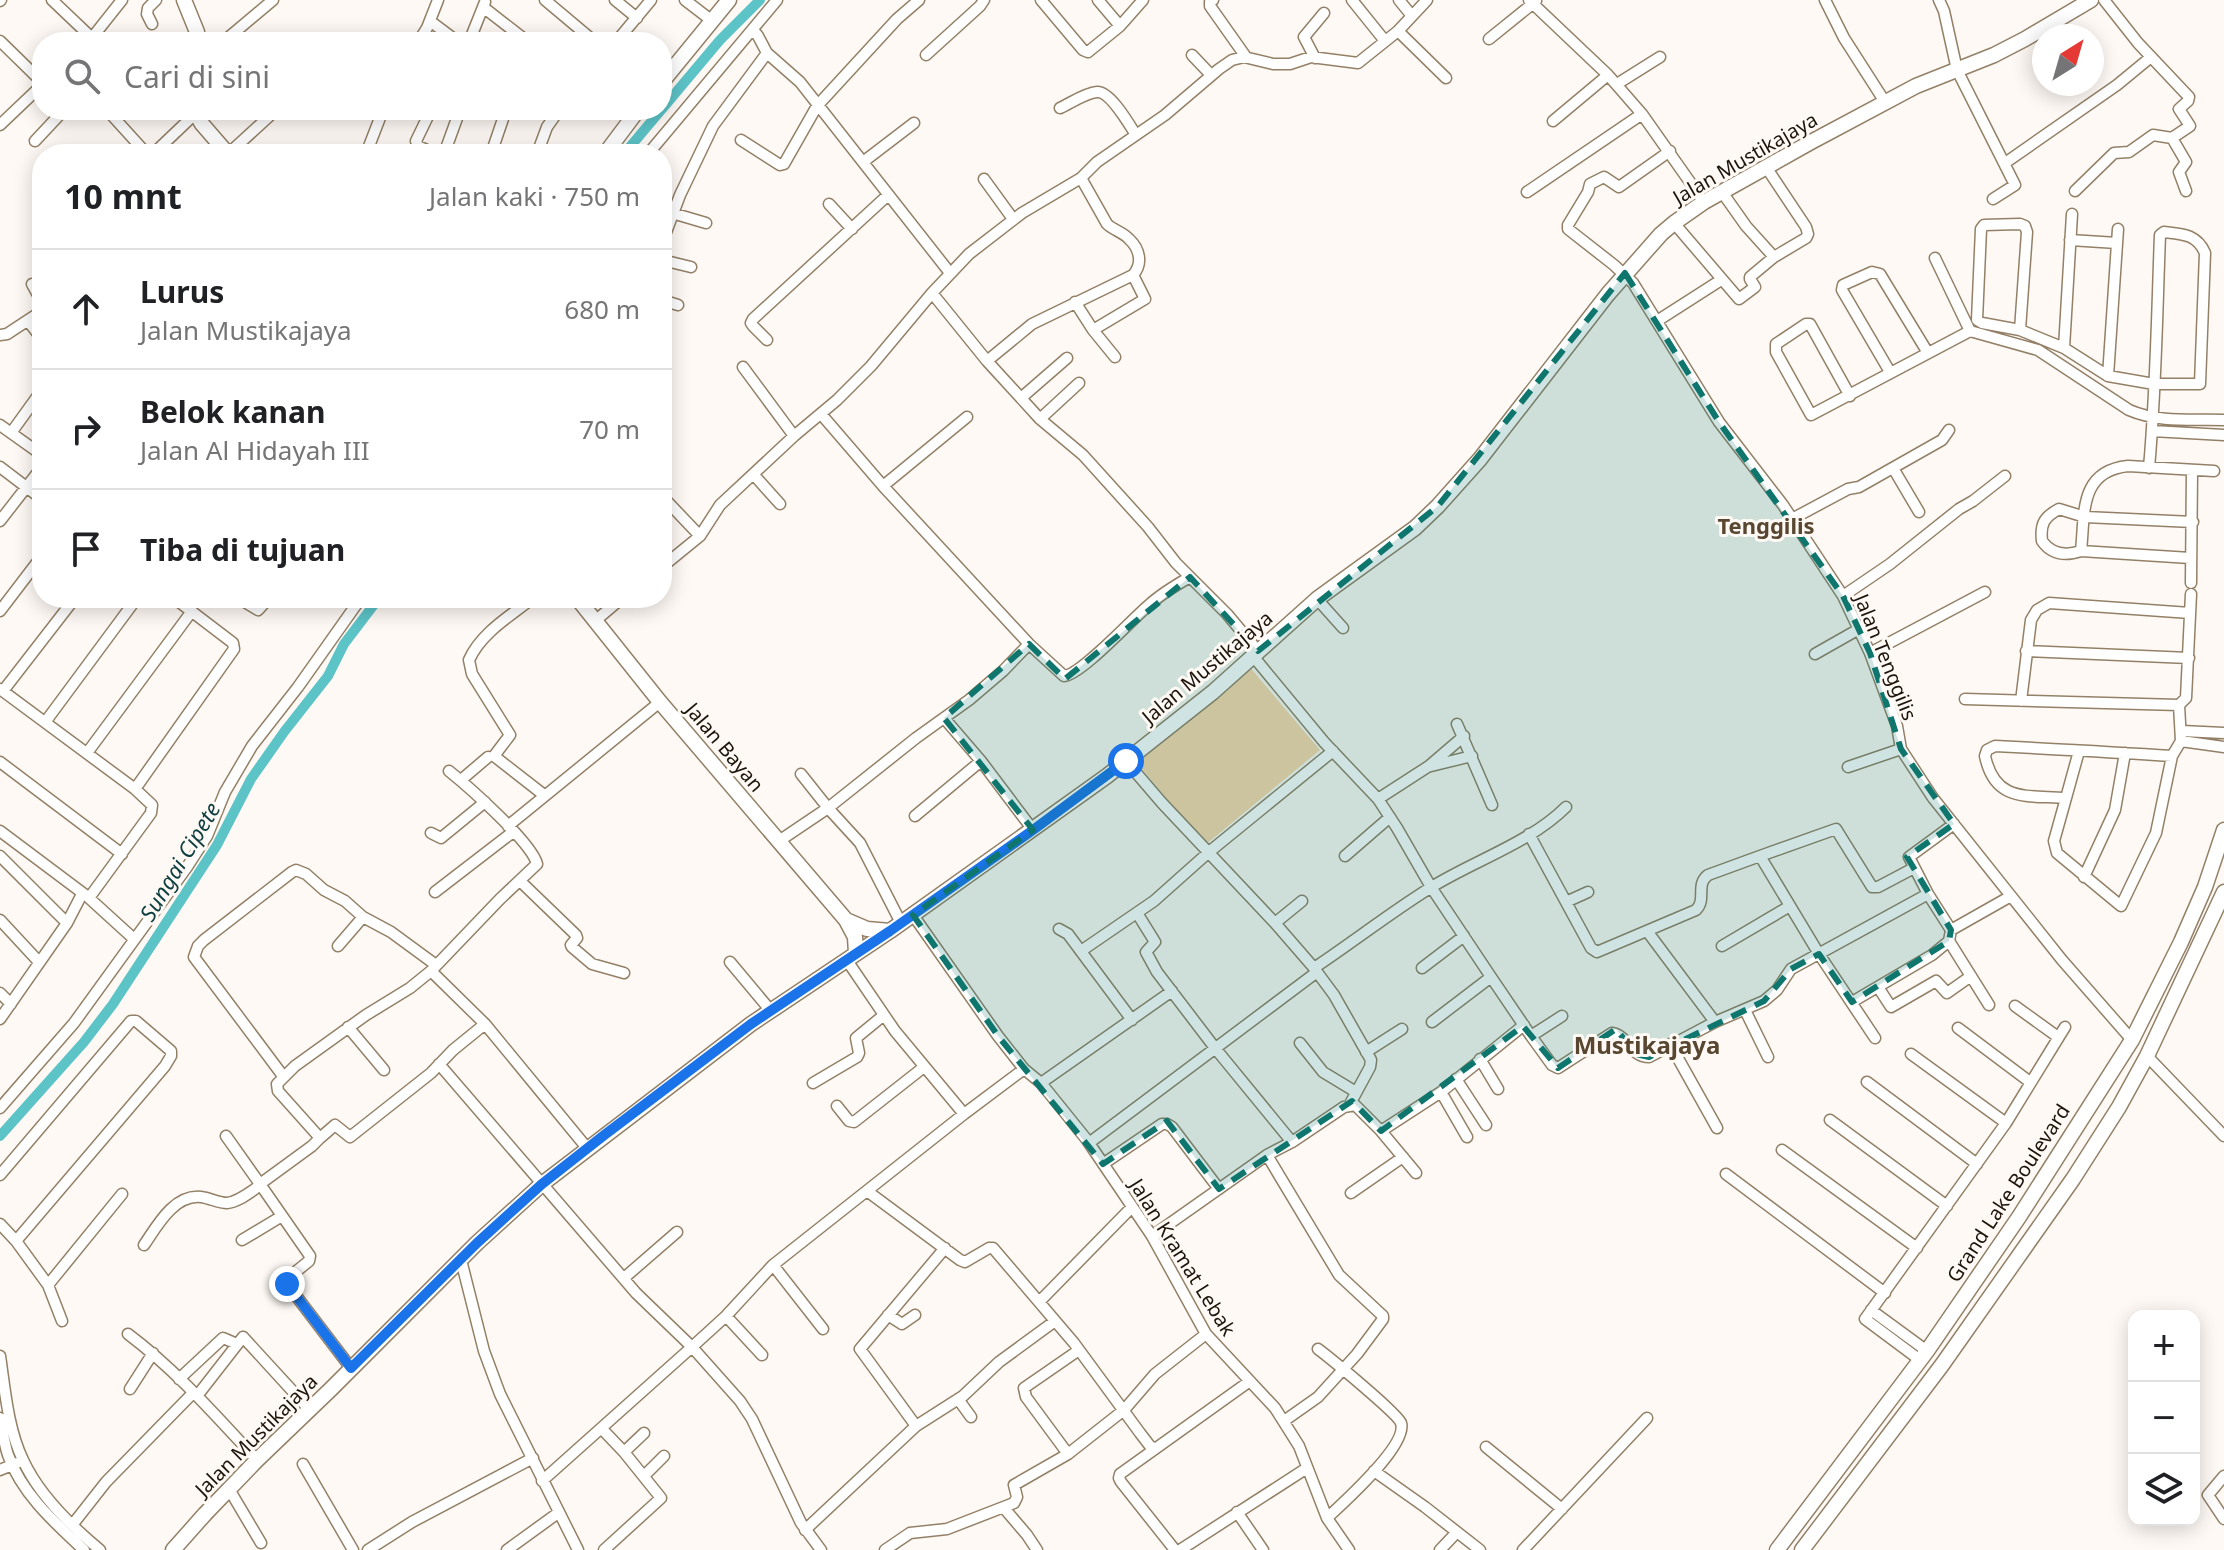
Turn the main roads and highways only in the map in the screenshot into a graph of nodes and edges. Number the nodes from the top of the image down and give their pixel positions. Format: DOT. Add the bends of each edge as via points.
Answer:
graph roads {
  1 [pos="184,0"];
  2 [pos="729,0"];
  3 [pos="2091,0"];
  4 [pos="197,32"];
  5 [pos="672,69"];
  6 [pos="201,120"];
  7 [pos="630,120"];
  8 [pos="217,144"];
  9 [pos="612,144"];
  10 [pos="585,608"];
  11 [pos="2224,830"];
  12 [pos="2224,892"];
  13 [pos="846,920"];
  14 [pos="901,923"];
  15 [pos="2181,942"];
  16 [pos="2198,949"];
  17 [pos="851,956"];
  18 [pos="2051,1166"];
  19 [pos="2073,1179"];
  20 [pos="1792,1529"];
  21 [pos="1805,1545"];
  22 [pos="173,1550"];
  23 [pos="1777,1550"];
  1 -- 4 [label="main road"];
  2 -- 5 [label="main road"];
  3 -- 14 [label="main road, Jalan Mustikajaya" via="2025,39 1885,102 1674,223 1625,273 1480,459 1415,528 1317,599 1126,761"];
  6 -- 8 [label="main road"];
  7 -- 9 [label="main road"];
  10 -- 13 [label="main road, Jalan Bayan"];
  11 -- 15 [label="main road, Grand Lake Boulevard"];
  12 -- 16 [label="main road, Grand Lake Boulevard"];
  13 -- 14 [label="main road" via="867,929"];
  13 -- 17 [label="main road, Jalan Bayan" via="855,937"];
  14 -- 17 [label="main road, Jalan Mustikajaya"];
  15 -- 16 [label="main road"];
  15 -- 18 [label="main road, Grand Lake Boulevard" via="2132,1040"];
  16 -- 19 [label="main road, Grand Lake Boulevard" via="2147,1056"];
  17 -- 22 [label="main road, Jalan Mustikajaya" via="542,1184 257,1460"];
  18 -- 19 [label="main road"];
  18 -- 20 [label="main road, Grand Lake Boulevard" via="1924,1356"];
  19 -- 21 [label="main road, Grand Lake Boulevard" via="1942,1365"];
  20 -- 21 [label="main road"];
  20 -- 23 [label="main road, Grand Lake Boulevard"];
}
